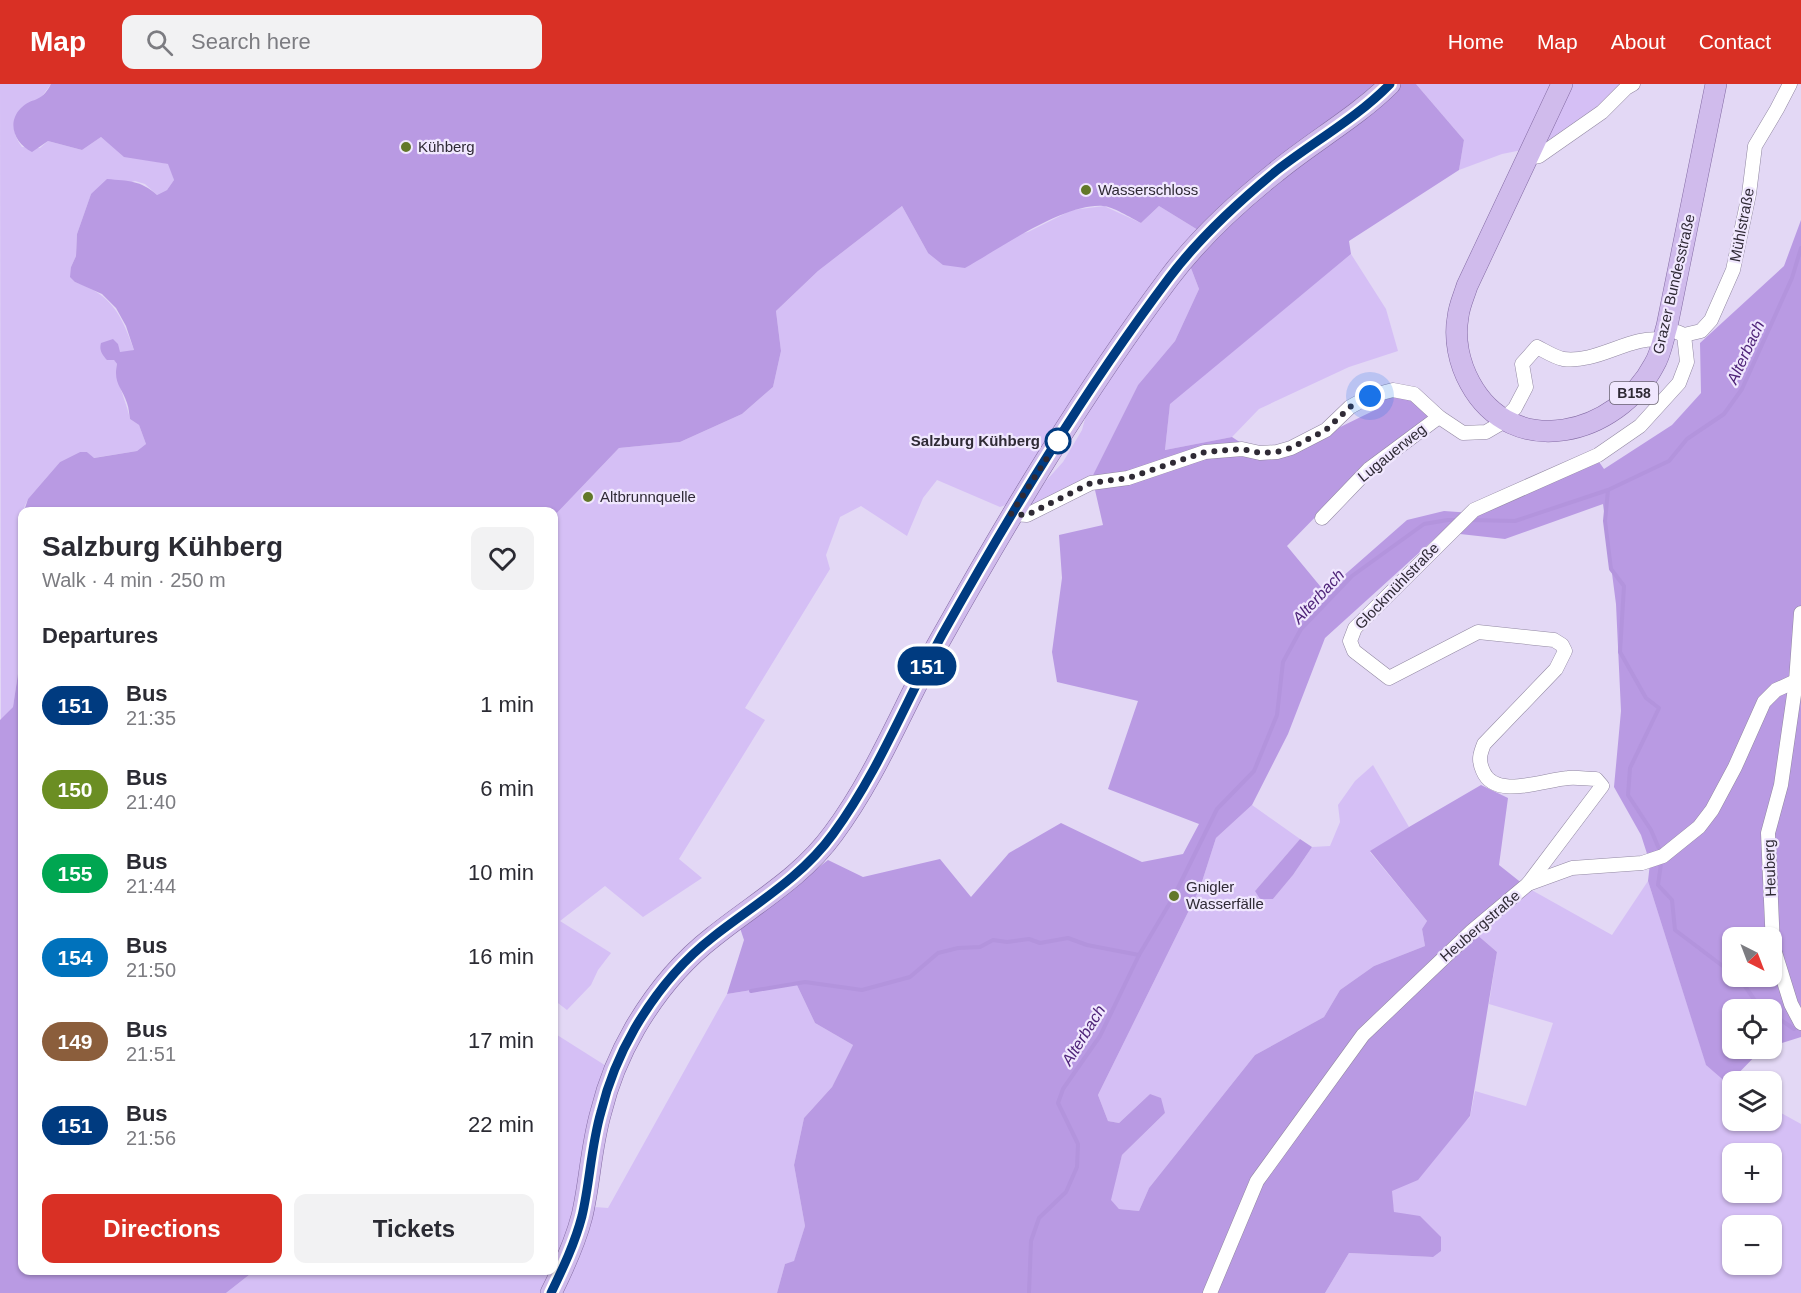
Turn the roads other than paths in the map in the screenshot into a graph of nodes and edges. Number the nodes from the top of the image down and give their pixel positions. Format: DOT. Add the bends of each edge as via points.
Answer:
graph roads {
  1 [pos="1390,84"];
  2 [pos="1562,84"];
  3 [pos="1633,84"];
  4 [pos="1716,84"];
  5 [pos="1790,84"];
  6 [pos="1527,158"];
  7 [pos="1671,334"];
  8 [pos="1439,417"];
  9 [pos="1504,419"];
  10 [pos="1011,514"];
  11 [pos="1322,518"];
  12 [pos="1801,614"];
  13 [pos="1799,678"];
  14 [pos="1528,884"];
  15 [pos="1801,1023"];
  16 [pos="551,1293"];
  17 [pos="1210,1293"];
  1 -- 10 [label="main road" via="1276,171 1202,237 1117,352"];
  2 -- 6 [label="main road, Grazer Bundesstraße / B158"];
  3 -- 6 [label="street" via="1602,112 1539,156"];
  4 -- 7 [label="main road, Grazer Bundesstraße / B158"];
  5 -- 7 [label="street, Mühlstraße" via="1755,146 1733,270 1711,320 1701,331"];
  6 -- 9 [label="main road, Grazer Bundesstraße / B158" via="1467,286 1458,316 1457,342 1463,370 1475,392 1491,411"];
  7 -- 9 [label="main road, Grazer Bundesstraße / B158" via="1644,382 1612,412 1588,425 1564,431 1538,430"];
  7 -- 9 [label="street, Mühlstraße" via="1592,357 1562,359 1537,347 1522,364 1527,387"];
  7 -- 14 [label="street, Glockmühlstraße" via="1688,362 1679,383 1640,426 1598,455 1474,510 1355,628 1350,641 1354,651 1389,678 1478,632 1554,640 1562,645 1565,651 1556,669 1484,744 1479,756 1492,784 1505,788 1569,777 1596,779 1602,786"];
  8 -- 9 [label="street, Mühlstraße" via="1463,433 1475,434 1486,432"];
  8 -- 10 [label="street, Mühlstraße" via="1414,394 1393,390 1350,407 1326,430 1291,448 1260,453 1242,449 1205,452 1128,478 1091,483 1027,515"];
  8 -- 11 [label="street, Lugauerweg" via="1369,469"];
  10 -- 16 [label="main road" via="875,767 835,832 798,873 711,938 652,1001 619,1059 600,1113 582,1216"];
  12 -- 13 [label="street"];
  13 -- 14 [label="street, Heubergstraße" via="1776,690 1764,702 1712,810 1700,827 1663,856 1642,864 1572,868"];
  13 -- 15 [label="street, Heuberg" via="1781,785 1768,833 1773,946"];
  14 -- 17 [label="street, Heubergstraße" via="1463,939 1364,1035 1257,1180"];
}
